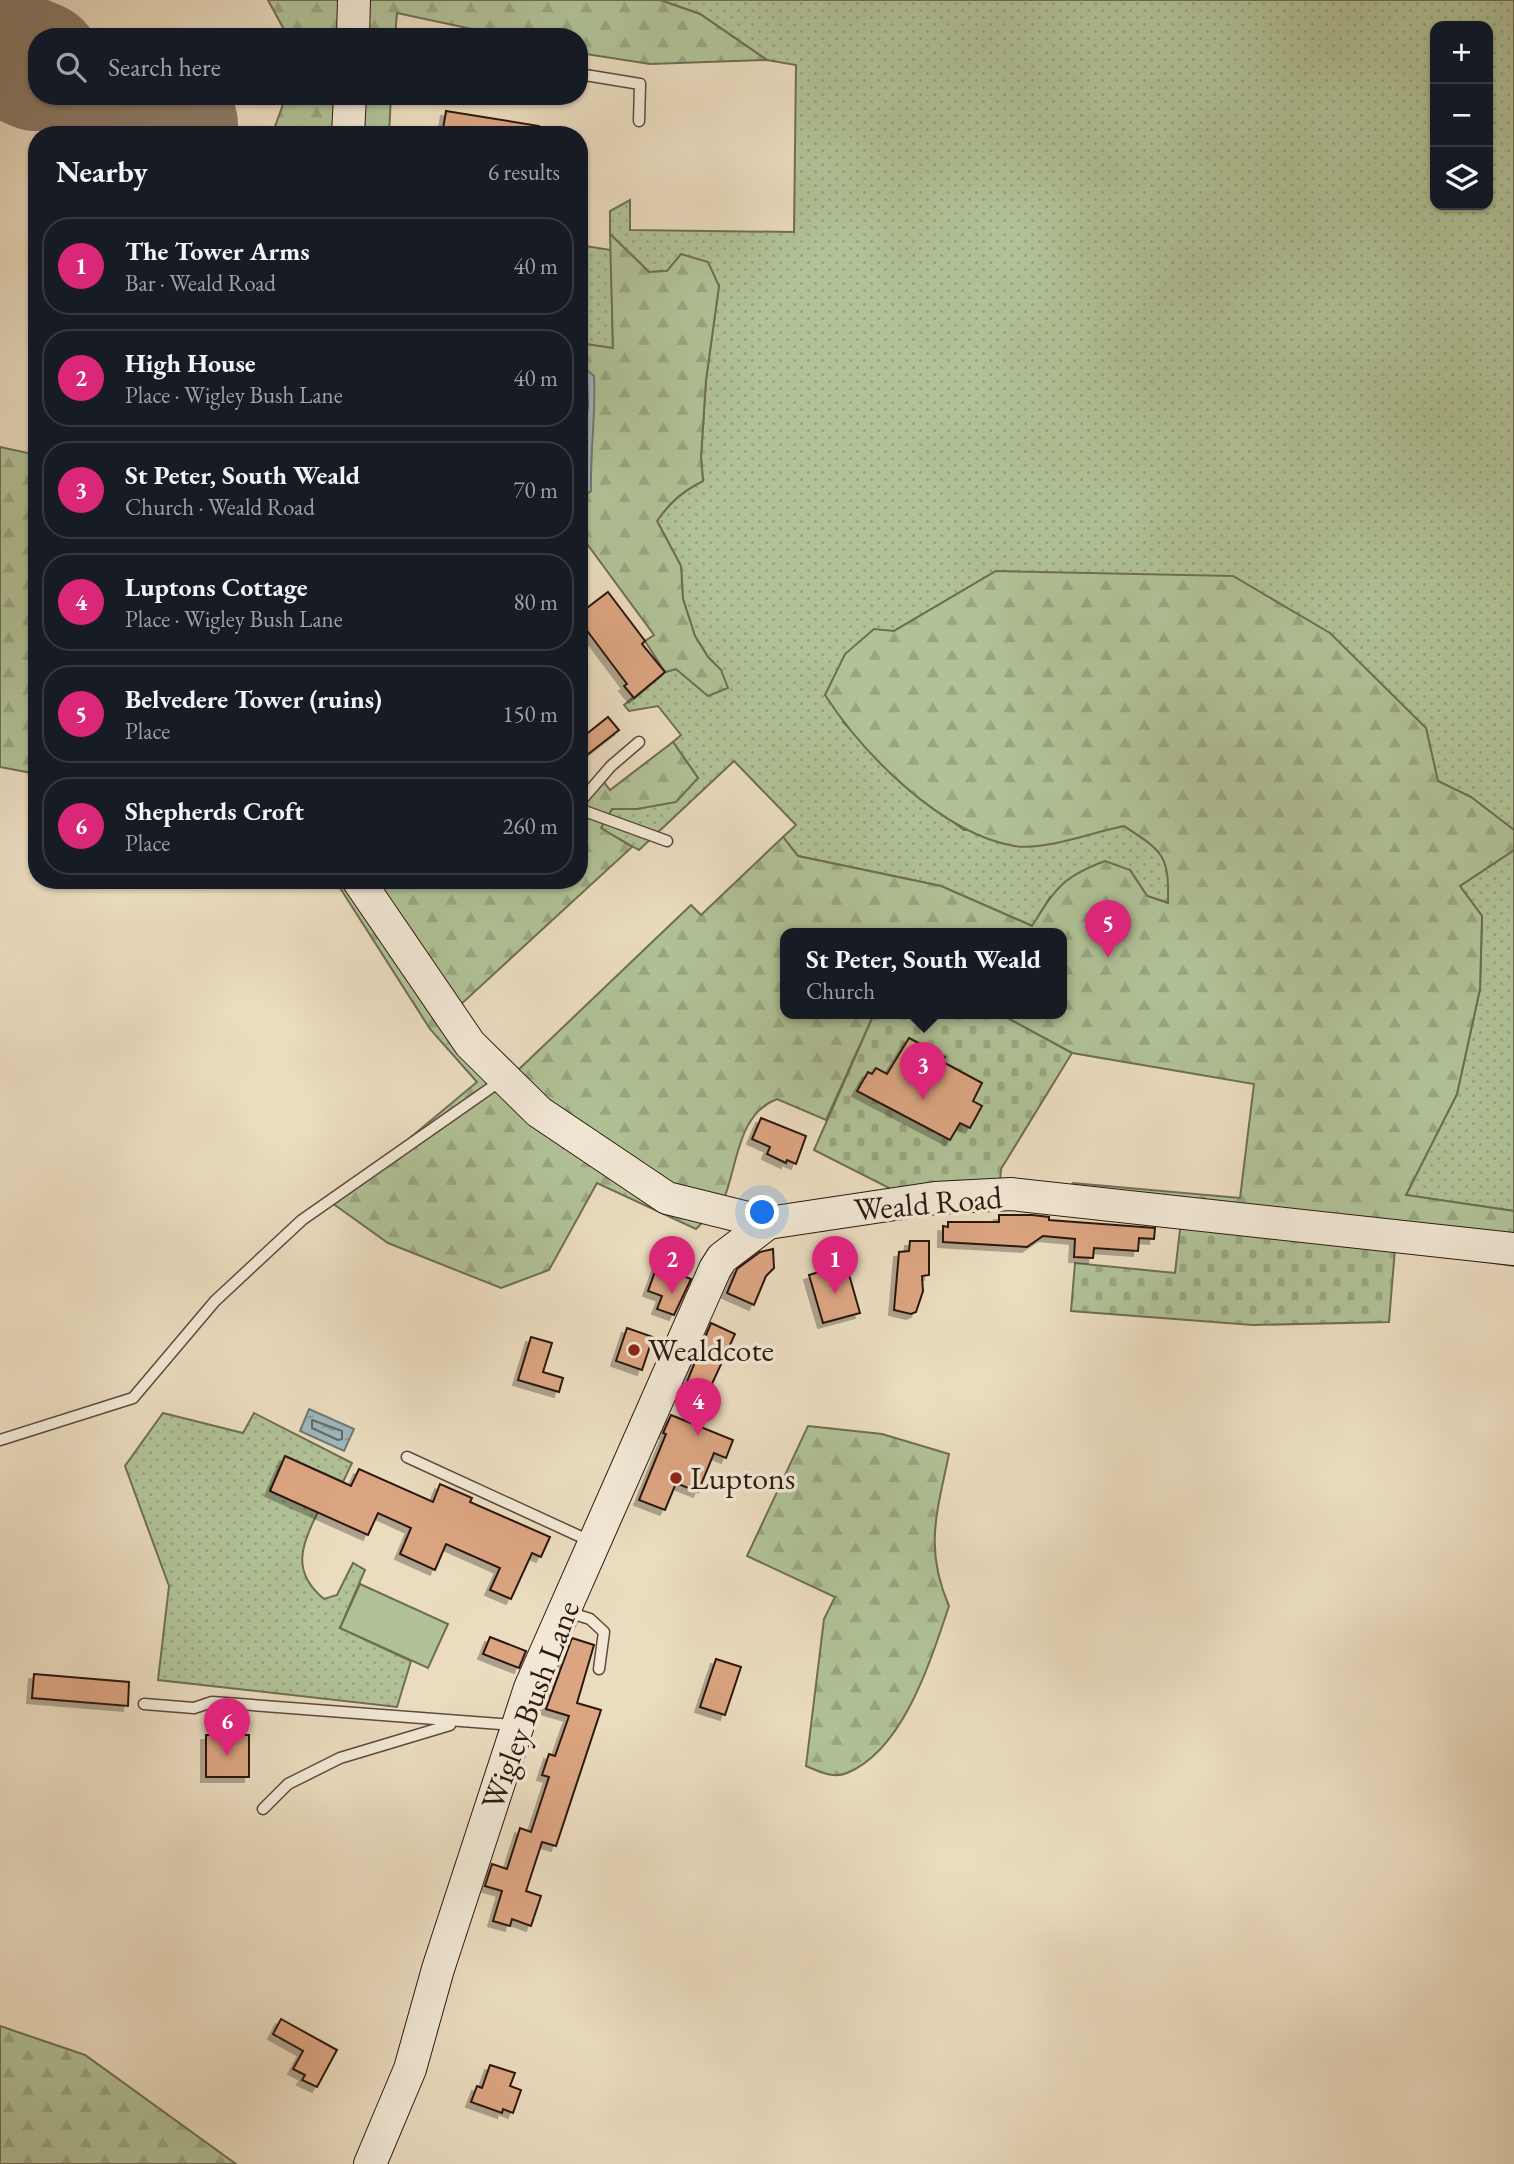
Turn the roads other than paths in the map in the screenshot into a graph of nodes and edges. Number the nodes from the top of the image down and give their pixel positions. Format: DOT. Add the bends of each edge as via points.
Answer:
graph roads {
  1 [pos="354,0"];
  2 [pos="356,28"];
  3 [pos="588,75"];
  4 [pos="350,105"];
  5 [pos="639,121"];
  6 [pos="348,126"];
  7 [pos="639,743"];
  8 [pos="588,793"];
  9 [pos="588,812"];
  10 [pos="667,841"];
  11 [pos="364,889"];
  12 [pos="504,1078"];
  13 [pos="695,1205"];
  14 [pos="768,1223"];
  15 [pos="1514,1249"];
  16 [pos="722,1258"];
  17 [pos="0,1440"];
  18 [pos="407,1457"];
  19 [pos="596,1544"];
  20 [pos="565,1611"];
  21 [pos="599,1669"];
  22 [pos="144,1704"];
  23 [pos="460,1722"];
  24 [pos="516,1725"];
  25 [pos="263,1809"];
  26 [pos="370,2164"];
  1 -- 2 [label="street"];
  3 -- 5 [label="lane" via="640,84"];
  4 -- 6 [label="street"];
  7 -- 8 [label="lane"];
  9 -- 10 [label="lane"];
  11 -- 12 [label="street, Weald Road" via="441,1006"];
  12 -- 13 [label="street, Weald Road" via="539,1112 621,1169 667,1198"];
  12 -- 17 [label="lane" via="302,1220 215,1301 133,1398"];
  13 -- 14 [label="street, Weald Road"];
  13 -- 16 [label="street"];
  14 -- 15 [label="street, Weald Road" via="935,1198 1011,1194"];
  14 -- 16 [label="street, Wigley Bush Lane"];
  16 -- 19 [label="street, Wigley Bush Lane"];
  18 -- 19 [label="lane"];
  19 -- 20 [label="street, Wigley Bush Lane"];
  20 -- 21 [label="lane" via="590,1619 604,1632"];
  20 -- 24 [label="street, Wigley Bush Lane"];
  22 -- 23 [label="lane" via="323,1709"];
  23 -- 24 [label="lane"];
  23 -- 25 [label="lane" via="340,1758 288,1784"];
  24 -- 26 [label="street, Wigley Bush Lane" via="410,2069"];
}
